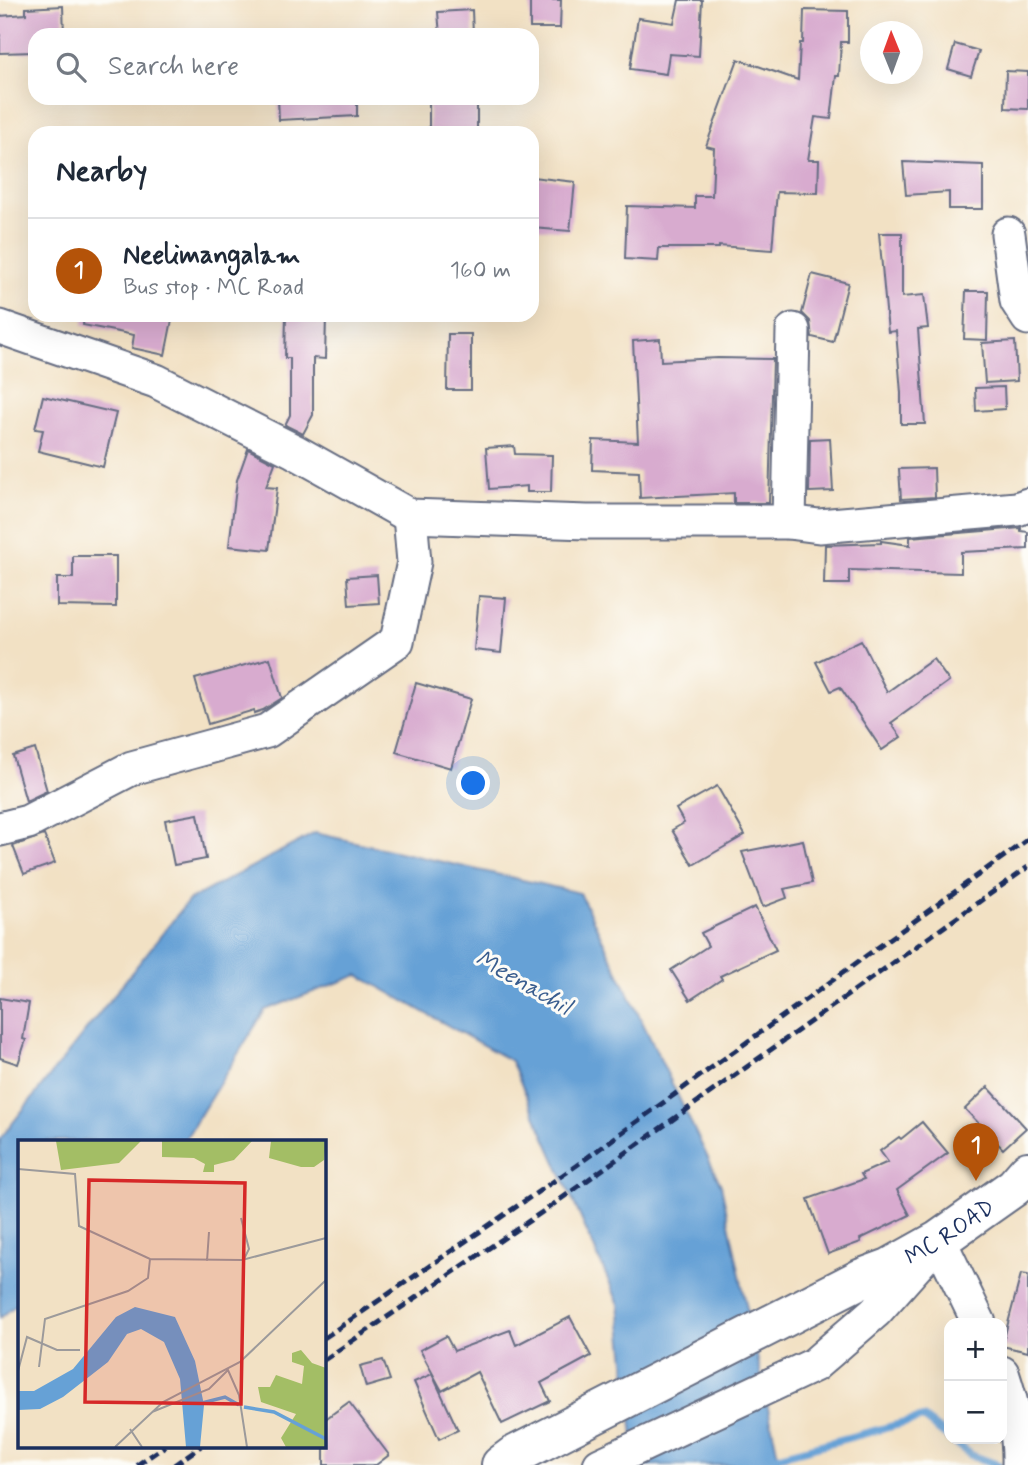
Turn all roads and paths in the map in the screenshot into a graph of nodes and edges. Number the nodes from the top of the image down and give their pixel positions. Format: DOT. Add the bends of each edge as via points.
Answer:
graph roads {
  1 [pos="1008,234"];
  2 [pos="1028,318"];
  3 [pos="0,327"];
  4 [pos="793,330"];
  5 [pos="1028,505"];
  6 [pos="410,516"];
  7 [pos="789,523"];
  8 [pos="0,829"];
  9 [pos="1028,1171"];
  10 [pos="939,1240"];
  11 [pos="977,1318"];
  12 [pos="1004,1381"];
  13 [pos="1019,1460"];
  14 [pos="507,1461"];
  15 [pos="600,1465"];
  1 -- 2 [label="street" via="1017,301"];
  3 -- 6 [label="street" via="156,382"];
  4 -- 7 [label="street"];
  5 -- 7 [label="street" via="819,526"];
  6 -- 7 [label="street"];
  6 -- 8 [label="street" via="414,562 397,641 267,731 132,768 28,822"];
  9 -- 10 [label="main road, MC ROAD" via="1014,1187"];
  10 -- 11 [label="street"];
  10 -- 14 [label="main road, MC ROAD"];
  10 -- 15 [label="street" via="876,1311 814,1365"];
  12 -- 13 [label="street" via="1016,1422"];
}
